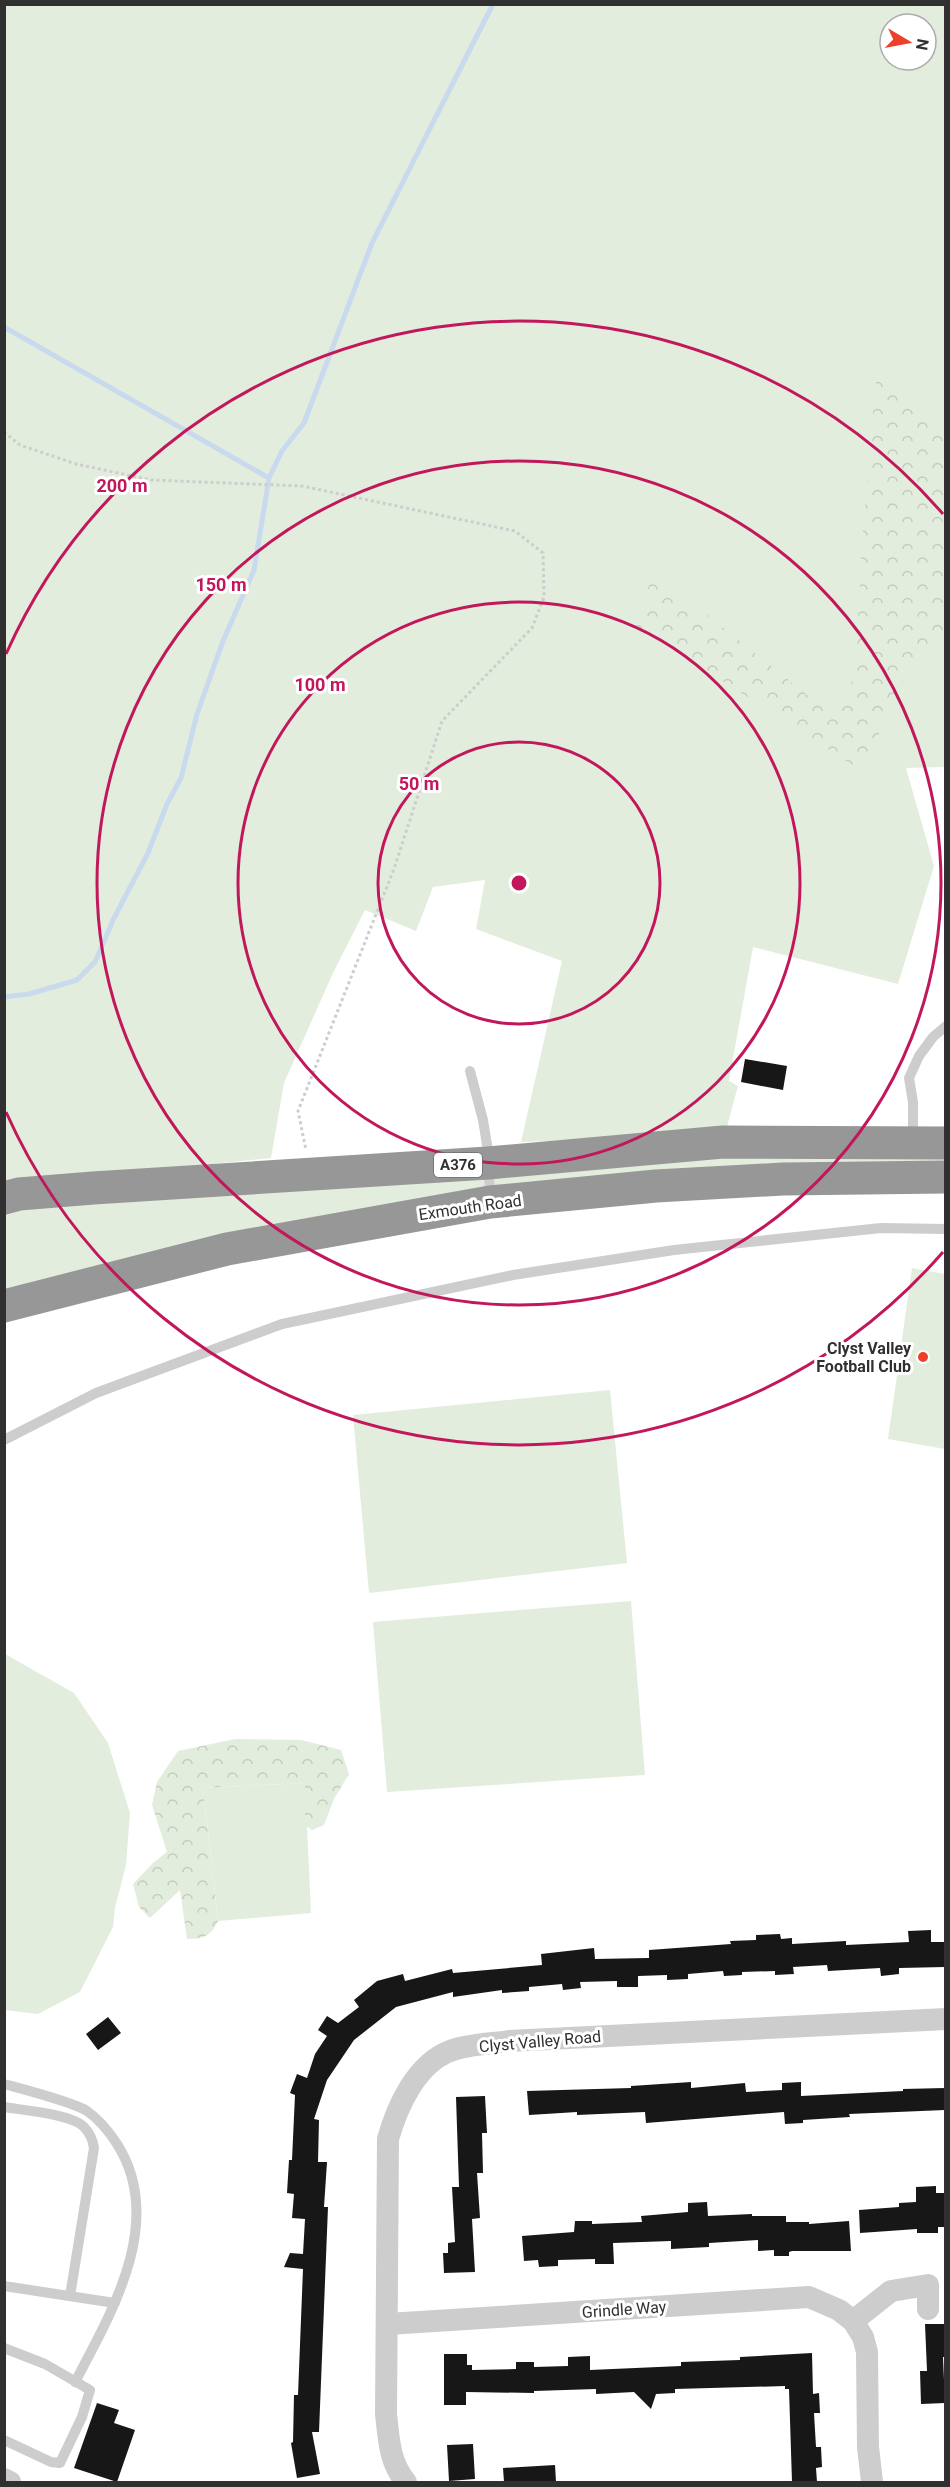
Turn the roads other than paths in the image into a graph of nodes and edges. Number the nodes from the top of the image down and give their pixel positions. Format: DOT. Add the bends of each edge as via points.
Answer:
graph roads {
  1 [pos="945,1026"];
  2 [pos="470,1071"];
  3 [pos="913,1143"];
  4 [pos="945,1143"];
  5 [pos="488,1163"];
  6 [pos="945,1176"];
  7 [pos="4,1198"];
  8 [pos="490,1202"];
  9 [pos="945,1229"];
  10 [pos="7,1306"];
  11 [pos="4,1440"];
  12 [pos="945,2019"];
  13 [pos="4,2084"];
  14 [pos="4,2107"];
  15 [pos="4,2286"];
  16 [pos="70,2296"];
  17 [pos="115,2303"];
  18 [pos="928,2309"];
  19 [pos="853,2321"];
  20 [pos="388,2324"];
  21 [pos="4,2348"];
  22 [pos="75,2382"];
  23 [pos="4,2440"];
  24 [pos="4,2479"];
  25 [pos="10,2482"];
  26 [pos="406,2482"];
  27 [pos="872,2482"];
  1 -- 3 [label="lane" via="919,1056 909,1078"];
  2 -- 5 [label="lane" via="483,1120"];
  3 -- 4 [label="highway, A376"];
  3 -- 5 [label="highway, A376" via="723,1142"];
  5 -- 7 [label="highway, A376" via="72,1190"];
  5 -- 8 [label="lane"];
  6 -- 8 [label="highway, Exmouth Road" via="656,1186"];
  8 -- 10 [label="highway, Exmouth Road" via="227,1249"];
  9 -- 11 [label="lane" via="881,1228 674,1250 513,1275 282,1324 96,1393"];
  12 -- 20 [label="street, Clyst Valley Road" via="509,2041 450,2051 430,2062 411,2087 394,2118 388,2139"];
  13 -- 17 [label="lane" via="84,2109 103,2123 125,2157 138,2213 130,2259"];
  14 -- 16 [label="lane" via="68,2119 83,2125 93,2140"];
  15 -- 16 [label="lane"];
  16 -- 17 [label="lane"];
  17 -- 22 [label="lane"];
  18 -- 19 [label="street" via="928,2278 891,2291"];
  19 -- 20 [label="street, Grindle Way" via="809,2297"];
  19 -- 27 [label="street" via="867,2352"];
  20 -- 26 [label="street, Clyst Valley Road" via="386,2414 390,2452 396,2471"];
  21 -- 22 [label="lane" via="45,2364"];
  22 -- 23 [label="lane" via="90,2390 60,2463"];
  24 -- 25 [label="street"];
}
